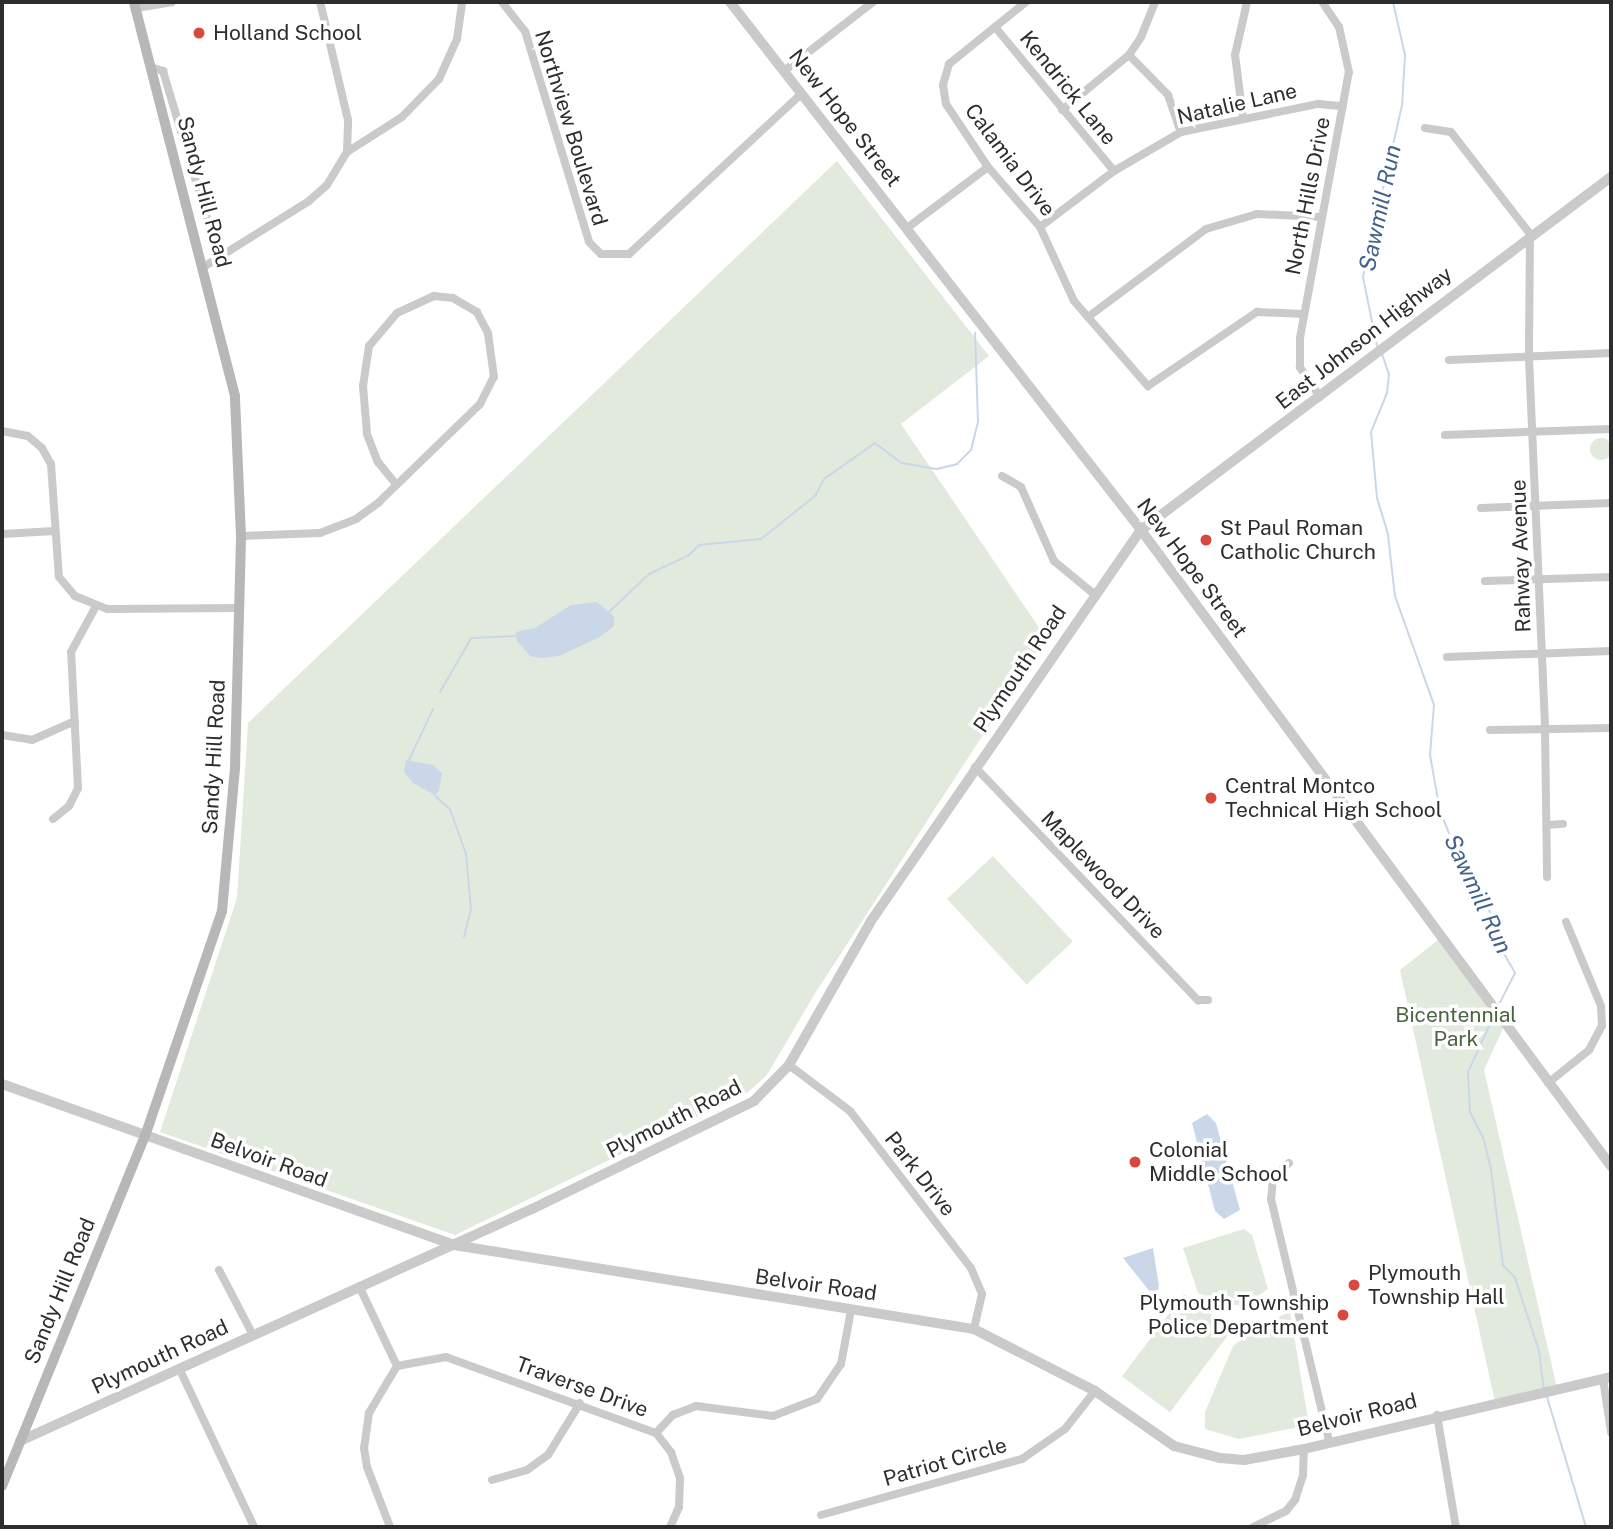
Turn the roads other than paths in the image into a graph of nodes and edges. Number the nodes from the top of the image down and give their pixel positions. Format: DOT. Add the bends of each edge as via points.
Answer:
graph roads {
  1 [pos="172,2"];
  2 [pos="320,2"];
  3 [pos="463,2"];
  4 [pos="502,2"];
  5 [pos="730,2"];
  6 [pos="873,2"];
  7 [pos="1026,2"];
  8 [pos="1154,2"];
  9 [pos="1247,2"];
  10 [pos="1322,2"];
  11 [pos="135,5"];
  12 [pos="995,27"];
  13 [pos="1129,55"];
  14 [pos="150,67"];
  15 [pos="784,71"];
  16 [pos="801,94"];
  17 [pos="1343,106"];
  18 [pos="1062,110"];
  19 [pos="1243,118"];
  20 [pos="1425,128"];
  21 [pos="1181,132"];
  22 [pos="347,152"];
  23 [pos="988,167"];
  24 [pos="1114,171"];
  25 [pos="1611,177"];
  26 [pos="1321,217"];
  27 [pos="1040,227"];
  28 [pos="907,228"];
  29 [pos="1530,234"];
  30 [pos="219,259"];
  31 [pos="205,267"];
  32 [pos="1303,314"];
  33 [pos="1088,317"];
  34 [pos="1611,354"];
  35 [pos="1530,359"];
  36 [pos="1449,360"];
  37 [pos="1320,397"];
  38 [pos="1611,429"];
  39 [pos="2,431"];
  40 [pos="1533,431"];
  41 [pos="1445,435"];
  42 [pos="1002,476"];
  43 [pos="396,484"];
  44 [pos="1611,503"];
  45 [pos="1536,507"];
  46 [pos="1481,508"];
  47 [pos="1141,530"];
  48 [pos="55,531"];
  49 [pos="2,534"];
  50 [pos="240,536"];
  51 [pos="1611,578"];
  52 [pos="1485,581"];
  53 [pos="1539,582"];
  54 [pos="1094,594"];
  55 [pos="95,608"];
  56 [pos="240,608"];
  57 [pos="1611,651"];
  58 [pos="1542,653"];
  59 [pos="1447,657"];
  60 [pos="75,721"];
  61 [pos="1611,728"];
  62 [pos="1545,729"];
  63 [pos="1490,730"];
  64 [pos="2,735"];
  65 [pos="975,767"];
  66 [pos="53,818"];
  67 [pos="1563,824"];
  68 [pos="1547,825"];
  69 [pos="1546,877"];
  70 [pos="1566,922"];
  71 [pos="1208,1000"];
  72 [pos="789,1065"];
  73 [pos="1548,1083"];
  74 [pos="2,1084"];
  75 [pos="145,1136"];
  76 [pos="1289,1163"];
  77 [pos="1611,1166"];
  78 [pos="454,1245"];
  79 [pos="219,1270"];
  80 [pos="360,1288"];
  81 [pos="851,1310"];
  82 [pos="974,1329"];
  83 [pos="254,1335"];
  84 [pos="397,1366"];
  85 [pos="179,1368"];
  86 [pos="1607,1378"];
  87 [pos="1095,1391"];
  88 [pos="580,1403"];
  89 [pos="1437,1415"];
  90 [pos="1611,1432"];
  91 [pos="656,1433"];
  92 [pos="20,1441"];
  93 [pos="1329,1441"];
  94 [pos="1304,1449"];
  95 [pos="492,1480"];
  96 [pos="2,1486"];
  97 [pos="821,1515"];
  98 [pos="254,1527"];
  99 [pos="390,1527"];
  100 [pos="670,1527"];
  101 [pos="1253,1527"];
  102 [pos="1456,1527"];
  1 -- 11 [label="street"];
  2 -- 22 [label="street" via="348,120"];
  3 -- 22 [label="street" via="457,39 439,79 402,117"];
  4 -- 16 [label="street, Northview Boulevard" via="525,31 589,242 601,254 629,254"];
  5 -- 15 [label="street, New Hope Street"];
  6 -- 15 [label="street"];
  7 -- 12 [label="street, Calamia Drive"];
  8 -- 13 [label="street" via="1142,37"];
  9 -- 19 [label="street" via="1235,55"];
  10 -- 17 [label="street, North Hills Drive" via="1339,27 1348,58"];
  11 -- 14 [label="main road, Sandy Hill Road"];
  12 -- 18 [label="street, Kendrick Lane"];
  12 -- 23 [label="street, Calamia Drive" via="956,55 943,85 952,116"];
  13 -- 18 [label="street"];
  13 -- 21 [label="street" via="1168,95"];
  14 -- 30 [label="street" via="163,71"];
  14 -- 31 [label="main road, Sandy Hill Road"];
  15 -- 16 [label="street, New Hope Street"];
  16 -- 28 [label="street, New Hope Street"];
  17 -- 19 [label="street, Natalie Lane" via="1318,104"];
  17 -- 26 [label="street, North Hills Drive"];
  18 -- 24 [label="street, Kendrick Lane"];
  19 -- 21 [label="street, Natalie Lane"];
  20 -- 29 [label="street" via="1451,132"];
  21 -- 24 [label="street, Natalie Lane"];
  22 -- 30 [label="street" via="327,185 309,201"];
  23 -- 27 [label="street, Calamia Drive"];
  23 -- 28 [label="street"];
  24 -- 27 [label="street, Natalie Lane"];
  25 -- 29 [label="street, East Johnson Highway"];
  26 -- 32 [label="street, North Hills Drive"];
  26 -- 33 [label="street" via="1257,214 1206,229"];
  27 -- 33 [label="street, Calamia Drive" via="1065,287"];
  28 -- 47 [label="street, New Hope Street"];
  29 -- 35 [label="street, Rahway Avenue"];
  29 -- 37 [label="street, East Johnson Highway"];
  30 -- 31 [label="street"];
  31 -- 50 [label="main road, Sandy Hill Road" via="235,396"];
  32 -- 33 [label="street, Calamia Drive" via="1257,312 1148,386"];
  32 -- 37 [label="street, North Hills Drive" via="1300,367"];
  34 -- 35 [label="street"];
  35 -- 36 [label="street"];
  35 -- 40 [label="street, Rahway Avenue"];
  37 -- 47 [label="street, East Johnson Highway"];
  38 -- 40 [label="street"];
  39 -- 48 [label="street" via="28,436 43,448 51,464"];
  40 -- 41 [label="street"];
  40 -- 45 [label="street, Rahway Avenue"];
  42 -- 54 [label="street" via="1021,488 1062,571"];
  43 -- 43 [label="street" via="466,419 494,377 495,363 481,319 453,298 434,296 397,313 369,346 363,386 367,434 378,463"];
  43 -- 50 [label="street" via="367,512 334,529"];
  44 -- 45 [label="street"];
  45 -- 46 [label="street"];
  45 -- 53 [label="street, Rahway Avenue"];
  47 -- 54 [label="street, Plymouth Road"];
  47 -- 73 [label="street, New Hope Street"];
  48 -- 49 [label="street"];
  48 -- 55 [label="street" via="59,577 75,596"];
  50 -- 56 [label="main road, Sandy Hill Road"];
  51 -- 53 [label="street"];
  52 -- 53 [label="street"];
  53 -- 58 [label="street, Rahway Avenue"];
  54 -- 65 [label="street, Plymouth Road"];
  55 -- 56 [label="street"];
  55 -- 60 [label="street" via="71,652"];
  56 -- 75 [label="main road, Sandy Hill Road" via="235,767 222,911"];
  57 -- 58 [label="street"];
  58 -- 59 [label="street"];
  58 -- 62 [label="street, Rahway Avenue"];
  60 -- 64 [label="street" via="32,740"];
  60 -- 66 [label="street" via="78,788 69,806"];
  61 -- 62 [label="street"];
  62 -- 63 [label="street"];
  62 -- 68 [label="street, Rahway Avenue"];
  65 -- 71 [label="street, Maplewood Drive" via="1198,1000"];
  65 -- 72 [label="street, Plymouth Road" via="871,921"];
  67 -- 68 [label="street"];
  68 -- 69 [label="street, Rahway Avenue"];
  70 -- 73 [label="street" via="1601,1006 1602,1026 1589,1050"];
  72 -- 78 [label="street, Plymouth Road" via="741,1110"];
  72 -- 82 [label="street, Park Drive" via="850,1111 971,1268 982,1294"];
  73 -- 77 [label="street, New Hope Street"];
  74 -- 75 [label="street, Belvoir Road"];
  75 -- 78 [label="street, Belvoir Road"];
  75 -- 92 [label="main road, Sandy Hill Road"];
  76 -- 93 [label="street" via="1273,1178 1270,1199"];
  78 -- 80 [label="street, Plymouth Road"];
  78 -- 81 [label="street, Belvoir Road"];
  79 -- 83 [label="street"];
  80 -- 83 [label="street, Plymouth Road"];
  80 -- 84 [label="street"];
  81 -- 82 [label="street, Belvoir Road"];
  81 -- 91 [label="street" via="841,1364 817,1399 773,1416 696,1406 673,1415"];
  82 -- 87 [label="street, Belvoir Road"];
  83 -- 85 [label="street, Plymouth Road"];
  84 -- 88 [label="street, Traverse Drive" via="446,1357"];
  84 -- 99 [label="street" via="369,1413 364,1448 366,1467"];
  85 -- 92 [label="street, Plymouth Road"];
  85 -- 98 [label="street"];
  86 -- 89 [label="street, Belvoir Road"];
  86 -- 90 [label="street"];
  87 -- 94 [label="street, Belvoir Road" via="1150,1433 1195,1454 1244,1460"];
  87 -- 97 [label="street, Patriot Circle" via="1065,1429 1022,1459"];
  88 -- 91 [label="street, Traverse Drive"];
  88 -- 95 [label="street" via="548,1455 527,1469"];
  89 -- 93 [label="street, Belvoir Road"];
  89 -- 102 [label="street"];
  91 -- 100 [label="street, Traverse Drive" via="671,1452 680,1478 679,1507"];
  92 -- 96 [label="main road, Sandy Hill Road"];
  93 -- 94 [label="street, Belvoir Road"];
  94 -- 101 [label="street" via="1303,1475 1295,1500 1286,1511"];
}
